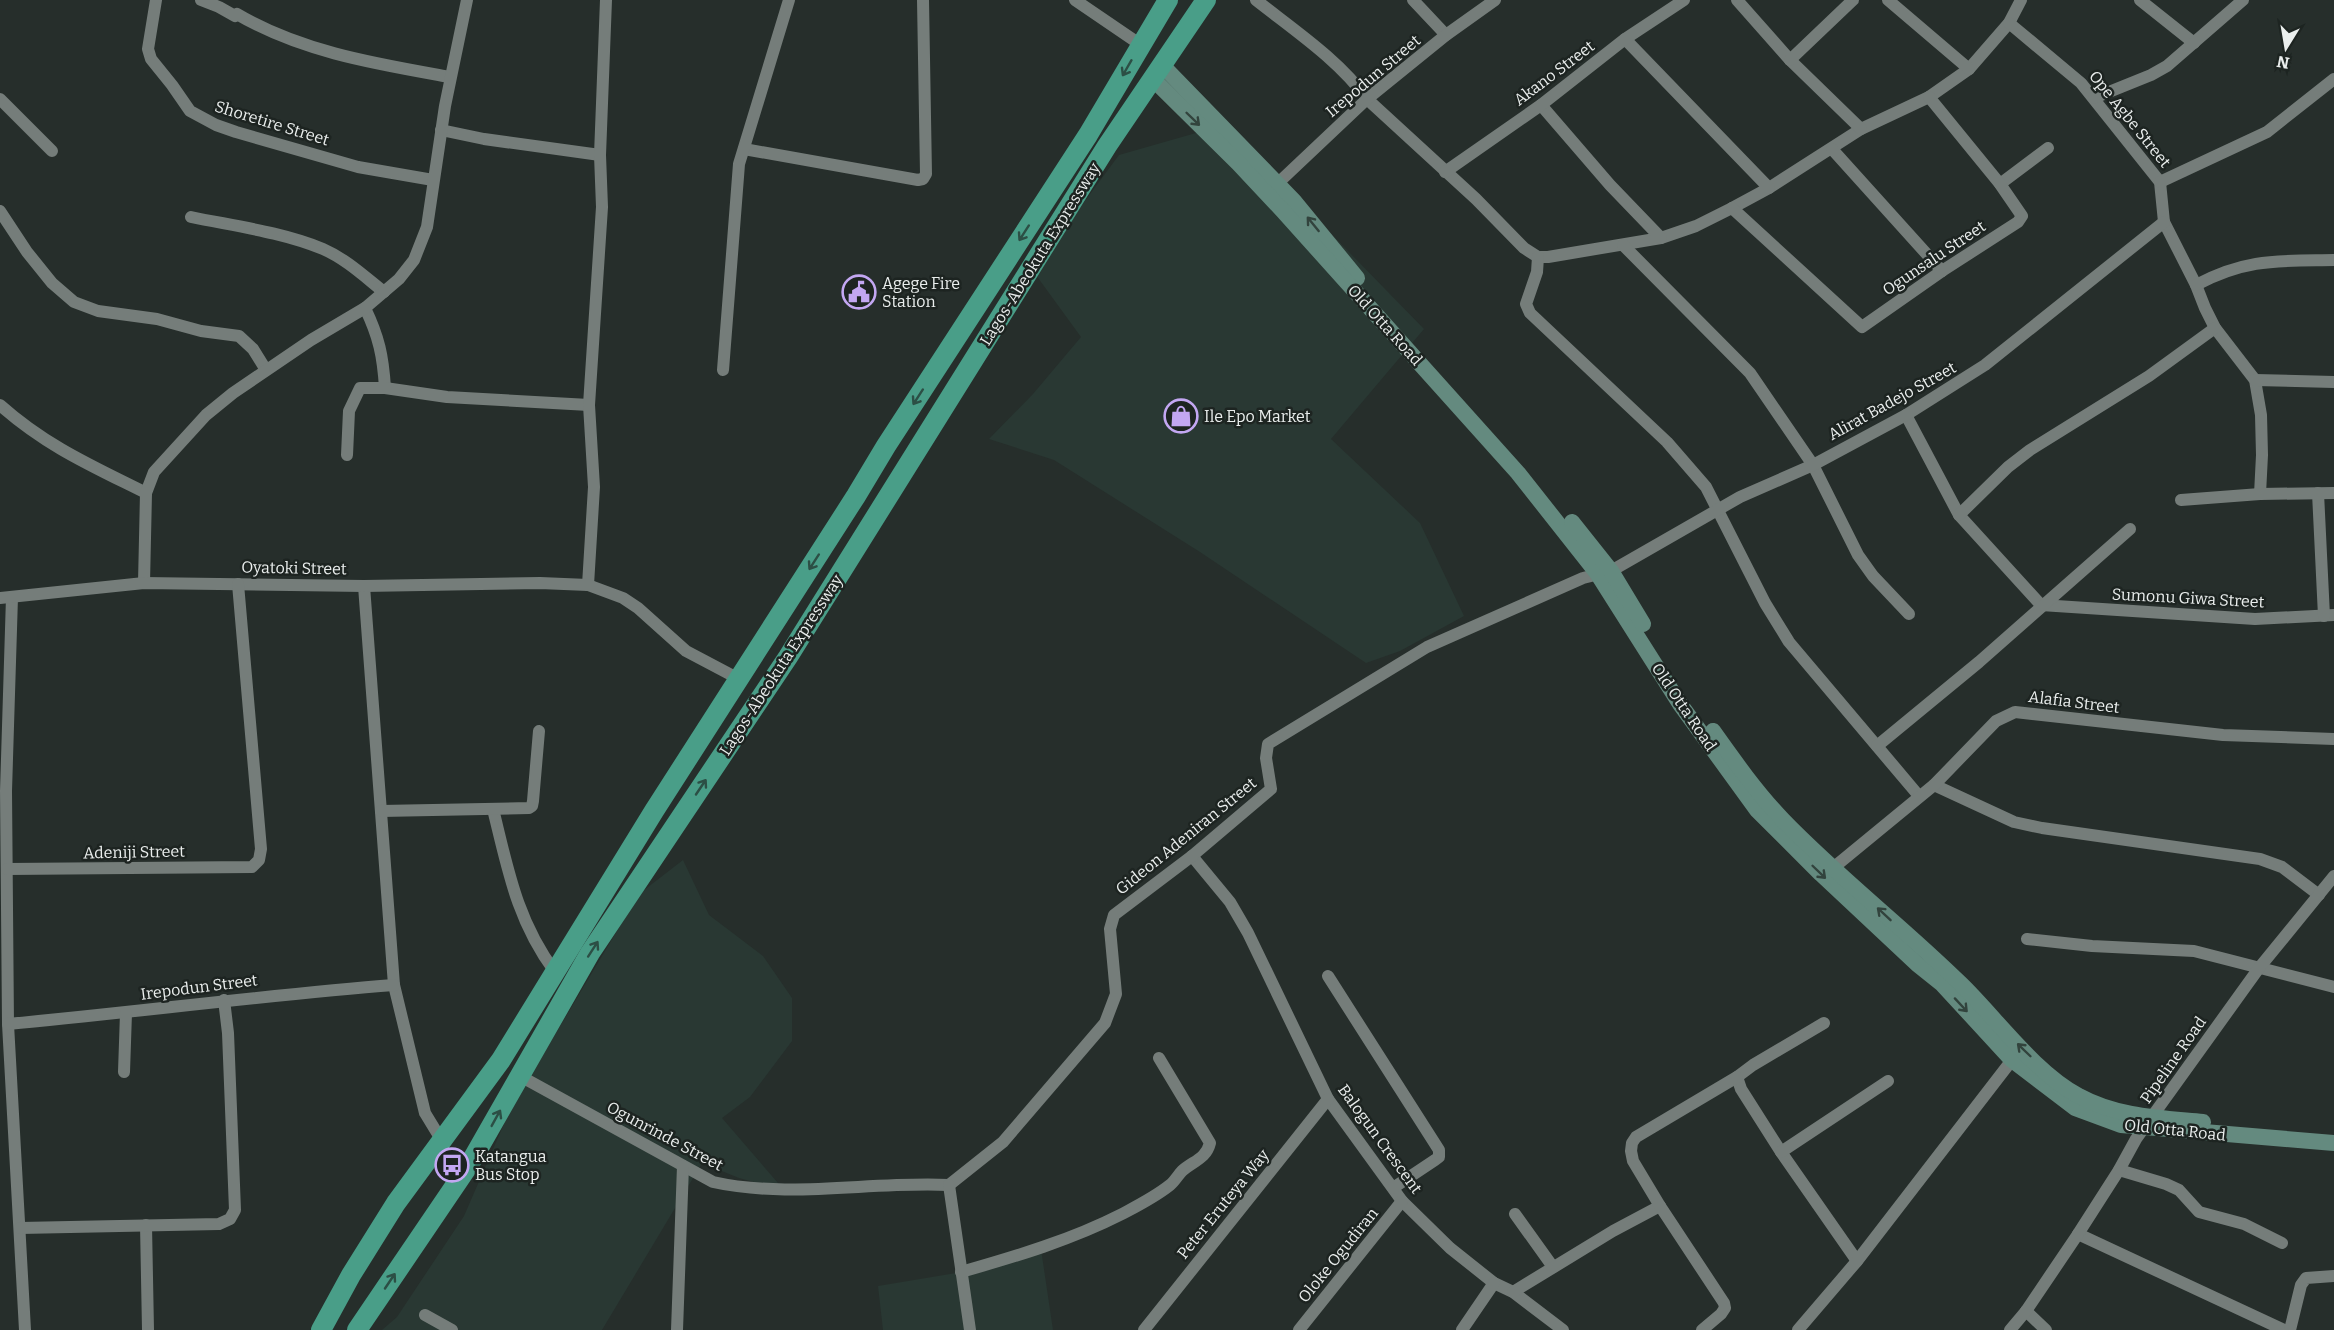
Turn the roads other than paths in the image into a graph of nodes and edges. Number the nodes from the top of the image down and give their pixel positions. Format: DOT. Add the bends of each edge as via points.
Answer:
graph roads {
  1 [pos="156,0"];
  2 [pos="201,0"];
  3 [pos="467,0"];
  4 [pos="606,0"];
  5 [pos="789,0"];
  6 [pos="923,0"];
  7 [pos="1075,0"];
  8 [pos="1168,0"];
  9 [pos="1206,0"];
  10 [pos="1256,0"];
  11 [pos="1413,0"];
  12 [pos="1495,0"];
  13 [pos="1684,0"];
  14 [pos="1737,0"];
  15 [pos="1852,0"];
  16 [pos="1888,0"];
  17 [pos="2021,0"];
  18 [pos="2140,0"];
  19 [pos="2243,0"];
  20 [pos="2008,22"];
  21 [pos="1446,36"];
  22 [pos="1625,39"];
  23 [pos="2194,44"];
  24 [pos="1141,45"];
  25 [pos="1790,60"];
  26 [pos="1969,69"];
  27 [pos="1156,71"];
  28 [pos="450,77"];
  29 [pos="2334,78"];
  30 [pos="1929,97"];
  31 [pos="2094,98"];
  32 [pos="0,99"];
  33 [pos="1367,99"];
  34 [pos="1541,105"];
  35 [pos="1861,129"];
  36 [pos="441,130"];
  37 [pos="2048,148"];
  38 [pos="744,149"];
  39 [pos="1832,149"];
  40 [pos="52,150"];
  41 [pos="600,155"];
  42 [pos="1445,172"];
  43 [pos="433,180"];
  44 [pos="2160,182"];
  45 [pos="1277,184"];
  46 [pos="2000,184"];
  47 [pos="1769,188"];
  48 [pos="1732,208"];
  49 [pos="0,211"];
  50 [pos="191,217"];
  51 [pos="2164,222"];
  52 [pos="1661,238"];
  53 [pos="1623,245"];
  54 [pos="1538,257"];
  55 [pos="2334,261"];
  56 [pos="1942,271"];
  57 [pos="2196,285"];
  58 [pos="384,292"];
  59 [pos="365,308"];
  60 [pos="2215,328"];
  61 [pos="266,370"];
  62 [pos="723,370"];
  63 [pos="2255,380"];
  64 [pos="2334,382"];
  65 [pos="385,388"];
  66 [pos="0,405"];
  67 [pos="589,405"];
  68 [pos="1906,415"];
  69 [pos="347,455"];
  70 [pos="1813,465"];
  71 [pos="146,493"];
  72 [pos="2318,493"];
  73 [pos="2334,493"];
  74 [pos="2260,494"];
  75 [pos="2181,500"];
  76 [pos="1717,511"];
  77 [pos="1959,515"];
  78 [pos="2130,529"];
  79 [pos="1604,572"];
  80 [pos="144,583"];
  81 [pos="238,584"];
  82 [pos="588,585"];
  83 [pos="364,586"];
  84 [pos="6,598"];
  85 [pos="2041,605"];
  86 [pos="1910,614"];
  87 [pos="2329,616"];
  88 [pos="739,680"];
  89 [pos="539,731"];
  90 [pos="2334,739"];
  91 [pos="1877,746"];
  92 [pos="1934,785"];
  93 [pos="1919,796"];
  94 [pos="493,809"];
  95 [pos="381,811"];
  96 [pos="1192,856"];
  97 [pos="1833,868"];
  98 [pos="7,869"];
  99 [pos="2334,876"];
  100 [pos="2319,895"];
  101 [pos="2027,939"];
  102 [pos="2259,968"];
  103 [pos="555,972"];
  104 [pos="1328,976"];
  105 [pos="394,985"];
  106 [pos="2334,987"];
  107 [pos="224,1000"];
  108 [pos="126,1013"];
  109 [pos="1824,1023"];
  110 [pos="8,1024"];
  111 [pos="1159,1058"];
  112 [pos="2012,1060"];
  113 [pos="124,1072"];
  114 [pos="520,1076"];
  115 [pos="1737,1077"];
  116 [pos="1888,1081"];
  117 [pos="1328,1099"];
  118 [pos="2149,1122"];
  119 [pos="2334,1134"];
  120 [pos="442,1141"];
  121 [pos="2334,1143"];
  122 [pos="1781,1152"];
  123 [pos="683,1166"];
  124 [pos="2119,1170"];
  125 [pos="950,1185"];
  126 [pos="1393,1188"];
  127 [pos="1402,1201"];
  128 [pos="1660,1206"];
  129 [pos="1515,1214"];
  130 [pos="146,1225"];
  131 [pos="20,1228"];
  132 [pos="2078,1234"];
  133 [pos="2282,1243"];
  134 [pos="1857,1261"];
  135 [pos="1553,1267"];
  136 [pos="961,1272"];
  137 [pos="2334,1276"];
  138 [pos="1494,1283"];
  139 [pos="1513,1292"];
  140 [pos="2026,1311"];
  141 [pos="425,1315"];
  142 [pos="25,1330"];
  143 [pos="148,1330"];
  144 [pos="321,1330"];
  145 [pos="357,1330"];
  146 [pos="452,1330"];
  147 [pos="677,1330"];
  148 [pos="970,1330"];
  149 [pos="1144,1330"];
  150 [pos="1299,1330"];
  151 [pos="1462,1330"];
  152 [pos="1563,1330"];
  153 [pos="1702,1330"];
  154 [pos="1798,1330"];
  155 [pos="2010,1330"];
  156 [pos="2046,1330"];
  157 [pos="2284,1330"];
  158 [pos="2290,1330"];
  1 -- 43 [label="street, Shoretire Street" via="149,54 190,111 236,132 358,167"];
  2 -- 28 [label="street" via="261,28 330,51"];
  3 -- 28 [label="street"];
  4 -- 41 [label="street"];
  5 -- 38 [label="street"];
  6 -- 38 [label="street" via="923,179"];
  7 -- 24 [label="street"];
  8 -- 24 [label="highway, Lagos-Abeokuta Expressway"];
  9 -- 27 [label="highway, Lagos-Abeokuta Expressway"];
  10 -- 33 [label="street" via="1350,79"];
  11 -- 21 [label="street"];
  12 -- 21 [label="street, Irepodun Street"];
  13 -- 22 [label="street, Akano Street"];
  14 -- 25 [label="street"];
  15 -- 25 [label="street"];
  16 -- 26 [label="street"];
  17 -- 20 [label="street"];
  18 -- 23 [label="street"];
  19 -- 23 [label="street"];
  20 -- 26 [label="street"];
  20 -- 31 [label="street, Ope Agbe Street" via="2068,71"];
  21 -- 33 [label="street, Irepodun Street"];
  22 -- 34 [label="street, Akano Street"];
  22 -- 47 [label="street"];
  23 -- 31 [label="street" via="2151,75"];
  24 -- 88 [label="highway, Lagos-Abeokuta Expressway, one-way" via="1088,135"];
  25 -- 35 [label="street"];
  26 -- 30 [label="street"];
  27 -- 45 [label="main road"];
  27 -- 79 [label="main road, Old Otta Road, one-way"];
  114 -- 27 [label="highway, Lagos-Abeokuta Expressway, one-way" via="590,954 788,657"];
  28 -- 36 [label="street"];
  29 -- 44 [label="street" via="2267,132"];
  30 -- 35 [label="street"];
  30 -- 46 [label="street"];
  31 -- 44 [label="street, Ope Agbe Street"];
  32 -- 40 [label="street"];
  33 -- 42 [label="street"];
  33 -- 45 [label="street, Irepodun Street"];
  34 -- 42 [label="street, Akano Street"];
  34 -- 52 [label="street"];
  35 -- 39 [label="street"];
  36 -- 41 [label="street"];
  36 -- 43 [label="street"];
  37 -- 46 [label="street"];
  38 -- 62 [label="street" via="737,180"];
  39 -- 47 [label="street"];
  39 -- 56 [label="street"];
  41 -- 67 [label="street" via="600,259"];
  42 -- 54 [label="street"];
  43 -- 58 [label="street" via="427,227 414,260"];
  44 -- 51 [label="street, Ope Agbe Street"];
  79 -- 45 [label="main road, one-way" via="1527,467 1378,303"];
  46 -- 56 [label="street, Ogunsalu Street" via="2022,216"];
  47 -- 48 [label="street"];
  48 -- 52 [label="street"];
  48 -- 56 [label="street, Ogunsalu Street" via="1862,327"];
  49 -- 61 [label="street" via="27,252 65,296 98,311 238,336 253,349"];
  50 -- 58 [label="street" via="323,250"];
  51 -- 57 [label="street, Ope Agbe Street"];
  51 -- 68 [label="street, Alirat Badejo Street" via="1985,365"];
  52 -- 53 [label="street"];
  53 -- 54 [label="street"];
  53 -- 70 [label="street" via="1740,362"];
  54 -- 76 [label="street" via="1538,272 1526,304 1530,313 1667,442 1706,487"];
  55 -- 57 [label="street" via="2246,264"];
  57 -- 60 [label="street, Ope Agbe Street"];
  58 -- 59 [label="street"];
  59 -- 61 [label="street"];
  59 -- 65 [label="street" via="380,345"];
  60 -- 63 [label="street, Ope Agbe Street"];
  60 -- 77 [label="street" via="2030,450"];
  61 -- 71 [label="street" via="193,428 154,472"];
  63 -- 64 [label="street"];
  63 -- 74 [label="street, Ope Agbe Street" via="2261,415"];
  65 -- 67 [label="street" via="447,397"];
  65 -- 69 [label="street" via="360,388 349,411"];
  66 -- 71 [label="street" via="57,448"];
  67 -- 82 [label="street" via="594,487"];
  68 -- 70 [label="street, Alirat Badejo Street"];
  68 -- 77 [label="street"];
  70 -- 76 [label="street, Alirat Badejo Street"];
  70 -- 86 [label="street" via="1858,555"];
  71 -- 80 [label="street"];
  72 -- 73 [label="street"];
  72 -- 74 [label="street"];
  72 -- 87 [label="street"];
  74 -- 75 [label="street"];
  76 -- 79 [label="street, Alirat Badejo Street"];
  76 -- 91 [label="street" via="1789,642"];
  77 -- 85 [label="street"];
  78 -- 85 [label="street"];
  79 -- 96 [label="street, Gideon Adeniran Street" via="1427,647 1269,744 1266,758 1271,789"];
  79 -- 97 [label="main road, Old Otta Road" via="1743,773 1783,820"];
  79 -- 112 [label="main road, Old Otta Road, one-way" via="1680,704 1749,800 1821,874 1942,984"];
  80 -- 81 [label="street, Oyatoki Street"];
  80 -- 84 [label="street, Oyatoki Street"];
  81 -- 83 [label="street, Oyatoki Street"];
  81 -- 98 [label="street, Adeniji Street" via="260,860 252,867"];
  82 -- 83 [label="street, Oyatoki Street"];
  82 -- 88 [label="street, Oyatoki Street" via="638,608 686,651"];
  83 -- 95 [label="street"];
  84 -- 98 [label="street"];
  85 -- 87 [label="street, Sumonu Giwa Street" via="2255,620"];
  85 -- 91 [label="street"];
  88 -- 103 [label="highway, Lagos-Abeokuta Expressway"];
  89 -- 94 [label="street" via="532,806"];
  90 -- 92 [label="street, Alafia Street" via="2223,735 2015,712 1996,721"];
  91 -- 93 [label="street"];
  92 -- 93 [label="street, Alafia Street"];
  92 -- 100 [label="street" via="2014,822 2260,859 2282,867"];
  93 -- 97 [label="street, Alafia Street"];
  94 -- 95 [label="street"];
  94 -- 103 [label="street" via="522,916 540,953"];
  95 -- 105 [label="street"];
  96 -- 117 [label="street, Balogun Crescent" via="1230,902 1248,933"];
  96 -- 125 [label="street, Gideon Adeniran Street" via="1114,915 1110,929 1116,994 1105,1023 1003,1142"];
  118 -- 97 [label="main road, Old Otta Road, one-way" via="2101,1106 2062,1085 1961,984"];
  98 -- 110 [label="street"];
  99 -- 100 [label="street, Pipeline Road"];
  100 -- 102 [label="street, Pipeline Road"];
  101 -- 102 [label="street" via="2194,951"];
  102 -- 106 [label="street"];
  102 -- 118 [label="street, Pipeline Road"];
  103 -- 120 [label="highway, Lagos-Abeokuta Expressway" via="501,1059"];
  104 -- 126 [label="street" via="1439,1150 1440,1157"];
  105 -- 107 [label="street, Irepodun Street"];
  105 -- 120 [label="street" via="425,1113"];
  107 -- 108 [label="street, Irepodun Street"];
  107 -- 130 [label="street" via="235,1210 230,1219 219,1224"];
  108 -- 110 [label="street, Irepodun Street"];
  108 -- 113 [label="street"];
  109 -- 115 [label="street"];
  110 -- 131 [label="street"];
  111 -- 136 [label="street" via="1210,1143 1199,1161 1147,1201 1100,1225 1043,1248"];
  112 -- 118 [label="main road, Old Otta Road" via="2081,1110 2121,1125"];
  112 -- 134 [label="street"];
  114 -- 123 [label="street, Ogunrinde Street"];
  145 -- 114 [label="highway, Lagos-Abeokuta Expressway, one-way" via="460,1180"];
  115 -- 122 [label="street"];
  115 -- 128 [label="street" via="1632,1143 1633,1161"];
  116 -- 122 [label="street"];
  117 -- 126 [label="street, Balogun Crescent"];
  117 -- 149 [label="street, Peter Eruteya Way"];
  118 -- 119 [label="main road, Old Otta Road"];
  118 -- 121 [label="main road, Old Otta Road"];
  118 -- 124 [label="street, Pipeline Road"];
  120 -- 144 [label="highway, Lagos-Abeokuta Expressway" via="396,1203"];
  122 -- 134 [label="street"];
  123 -- 125 [label="street, Ogunrinde Street" via="713,1182 737,1188"];
  123 -- 147 [label="street"];
  124 -- 132 [label="street, Pipeline Road"];
  124 -- 133 [label="street" via="2166,1184 2179,1190 2199,1212 2244,1224"];
  125 -- 136 [label="street"];
  126 -- 127 [label="street, Balogun Crescent"];
  127 -- 138 [label="street, Balogun Crescent" via="1450,1248"];
  127 -- 150 [label="street, Oloke Ogudiran"];
  128 -- 135 [label="street"];
  128 -- 153 [label="street" via="1724,1303 1721,1314"];
  129 -- 135 [label="street"];
  130 -- 131 [label="street"];
  130 -- 143 [label="street"];
  131 -- 142 [label="street"];
  132 -- 140 [label="street, Pipeline Road"];
  132 -- 157 [label="street"];
  134 -- 154 [label="street"];
  135 -- 139 [label="street"];
  136 -- 148 [label="street"];
  137 -- 158 [label="street" via="2306,1278"];
  138 -- 139 [label="street, Balogun Crescent"];
  138 -- 151 [label="street"];
  139 -- 152 [label="street, Balogun Crescent"];
  140 -- 155 [label="street, Pipeline Road"];
  140 -- 156 [label="street"];
  141 -- 146 [label="street"];
}
